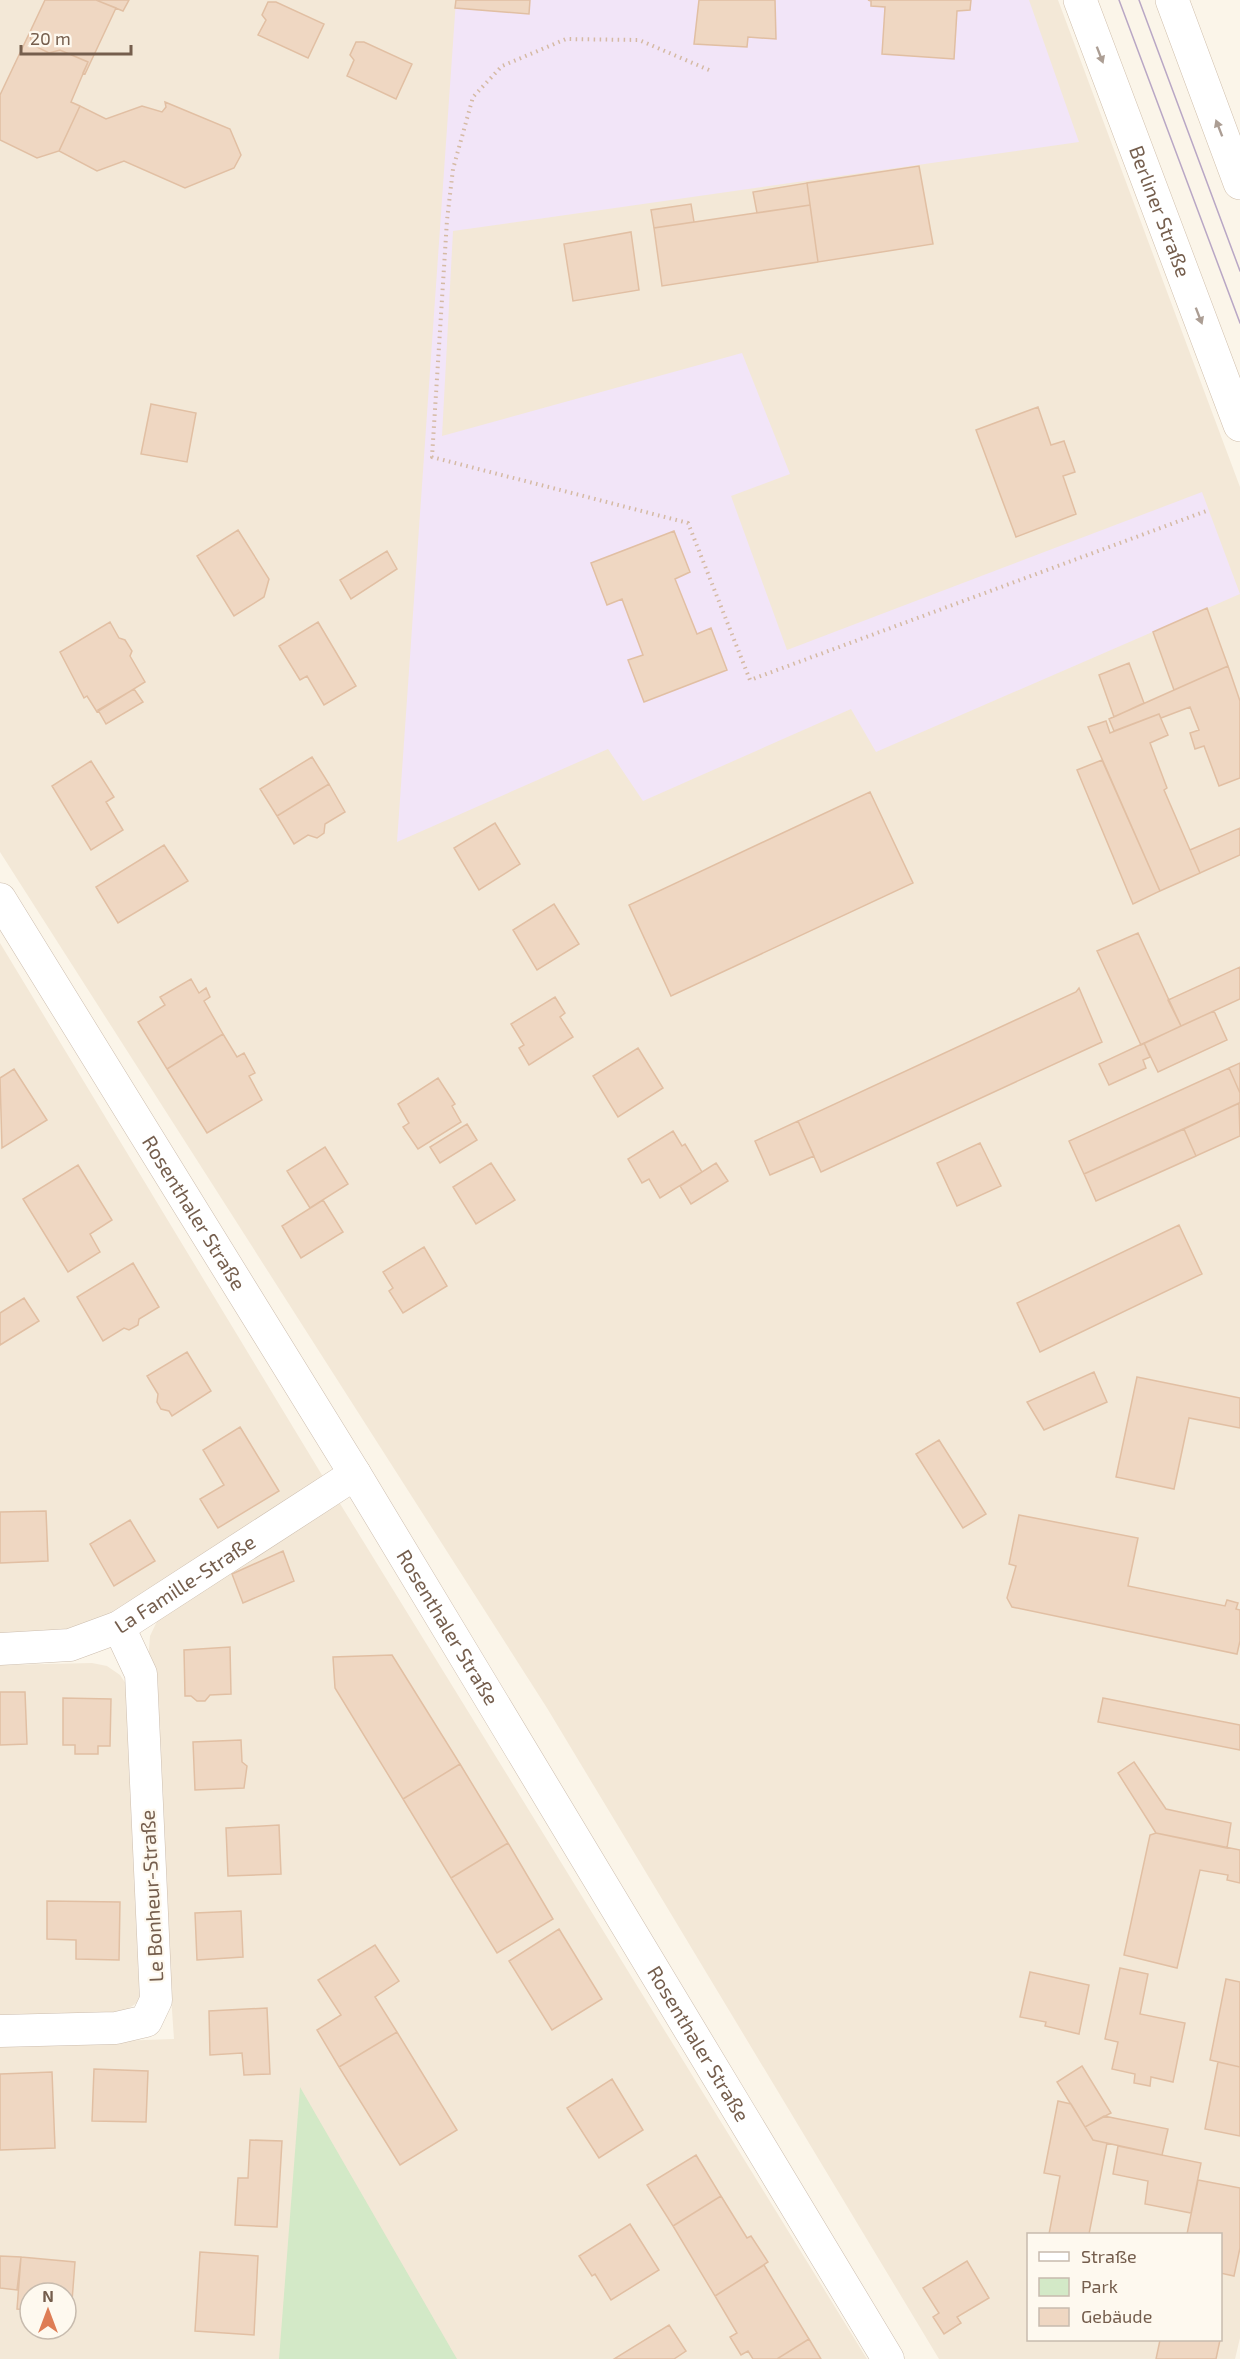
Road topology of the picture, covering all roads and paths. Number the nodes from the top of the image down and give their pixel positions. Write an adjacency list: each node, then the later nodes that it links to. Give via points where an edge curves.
1 (1080, 0): 5 (main road, Berliner Straße, one-way to 5)
2 (1172, 0): 4 (main road, one-way to 2)
3 (709, 70): 6 (path, via 639,40 566,39 502,66 473,97 453,169 447,220 432,457 688,524 750,680)
4 (1240, 183)
5 (1240, 425)
6 (1209, 510)
7 (0, 899): 8 (street, Rosenthaler Straße)
8 (355, 1474): 9 (street, La Famille-Straße); 12 (street, Rosenthaler Straße)
9 (119, 1627): 10 (street, La Famille-Straße, via 70,1645); 11 (street, Le Bonheur-Straße, via 141,1674 156,2000 146,2021 116,2028)
10 (0, 1649)
11 (0, 2031)
12 (888, 2359)

